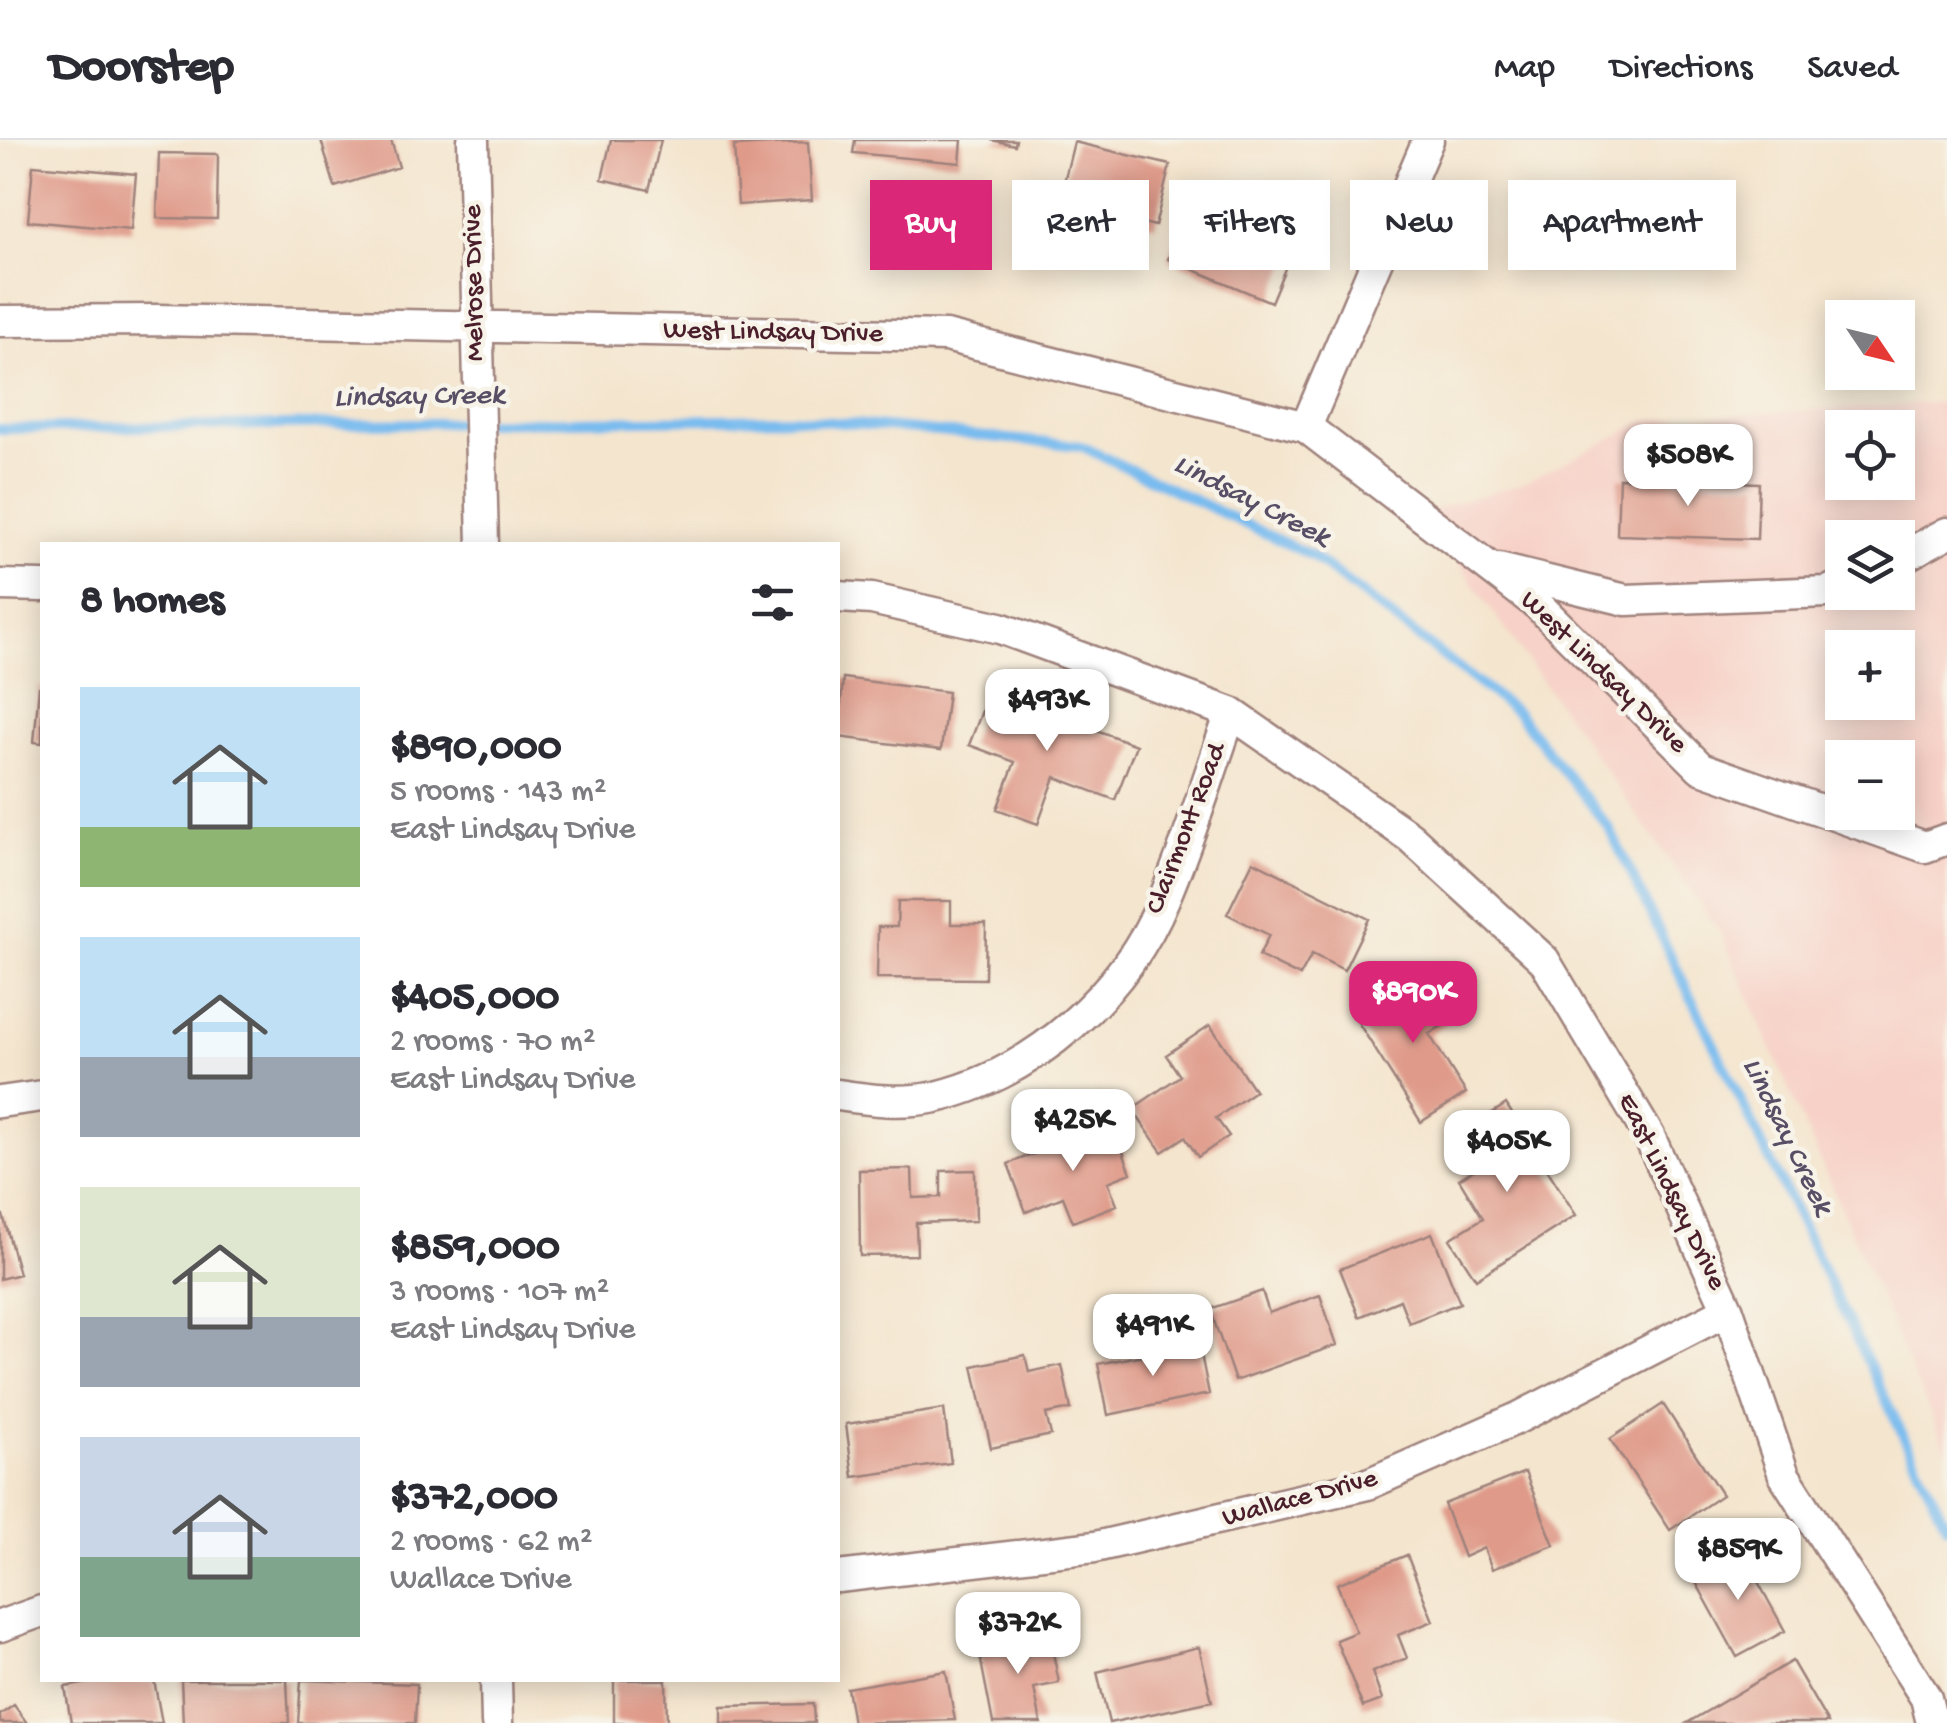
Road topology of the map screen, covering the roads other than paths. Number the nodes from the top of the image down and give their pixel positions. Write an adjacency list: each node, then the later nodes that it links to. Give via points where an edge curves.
1 (473, 140): 4 (street, Melrose Drive)
2 (1428, 140): 5 (street)
3 (0, 321): 4 (street, West Lindsay Drive)
4 (477, 328): 5 (street, West Lindsay Drive, via 946,336); 7 (street, Melrose Drive)
5 (1306, 427): 9 (street, West Lindsay Drive)
6 (1947, 533): 8 (street)
7 (482, 542)
8 (1915, 551)
9 (1486, 566): 12 (street, West Lindsay Drive, via 1626,600); 15 (street, West Lindsay Drive, via 1537,604 1701,768 1925,847)
10 (0, 584): 11 (street)
11 (40, 586)
12 (1825, 592)
13 (840, 597): 14 (street, East Lindsay Drive, via 1000,628)
14 (1231, 712): 16 (street, Clairmont Road, via 1164,902 1107,989 1070,1026 1028,1058 966,1088 881,1102); 19 (street, East Lindsay Drive, via 1410,837 1544,960 1650,1136)
15 (1947, 839)
16 (840, 1095)
17 (40, 1096): 18 (street)
18 (0, 1102)
19 (1728, 1310): 20 (street, Wallace Drive, via 1518,1418 1368,1484 1094,1547); 25 (street, East Lindsay Drive, via 1784,1474 1926,1698)
20 (840, 1577)
21 (40, 1611): 22 (street)
22 (0, 1626)
23 (496, 1682): 24 (street)
24 (496, 1723)
25 (1932, 1723)

